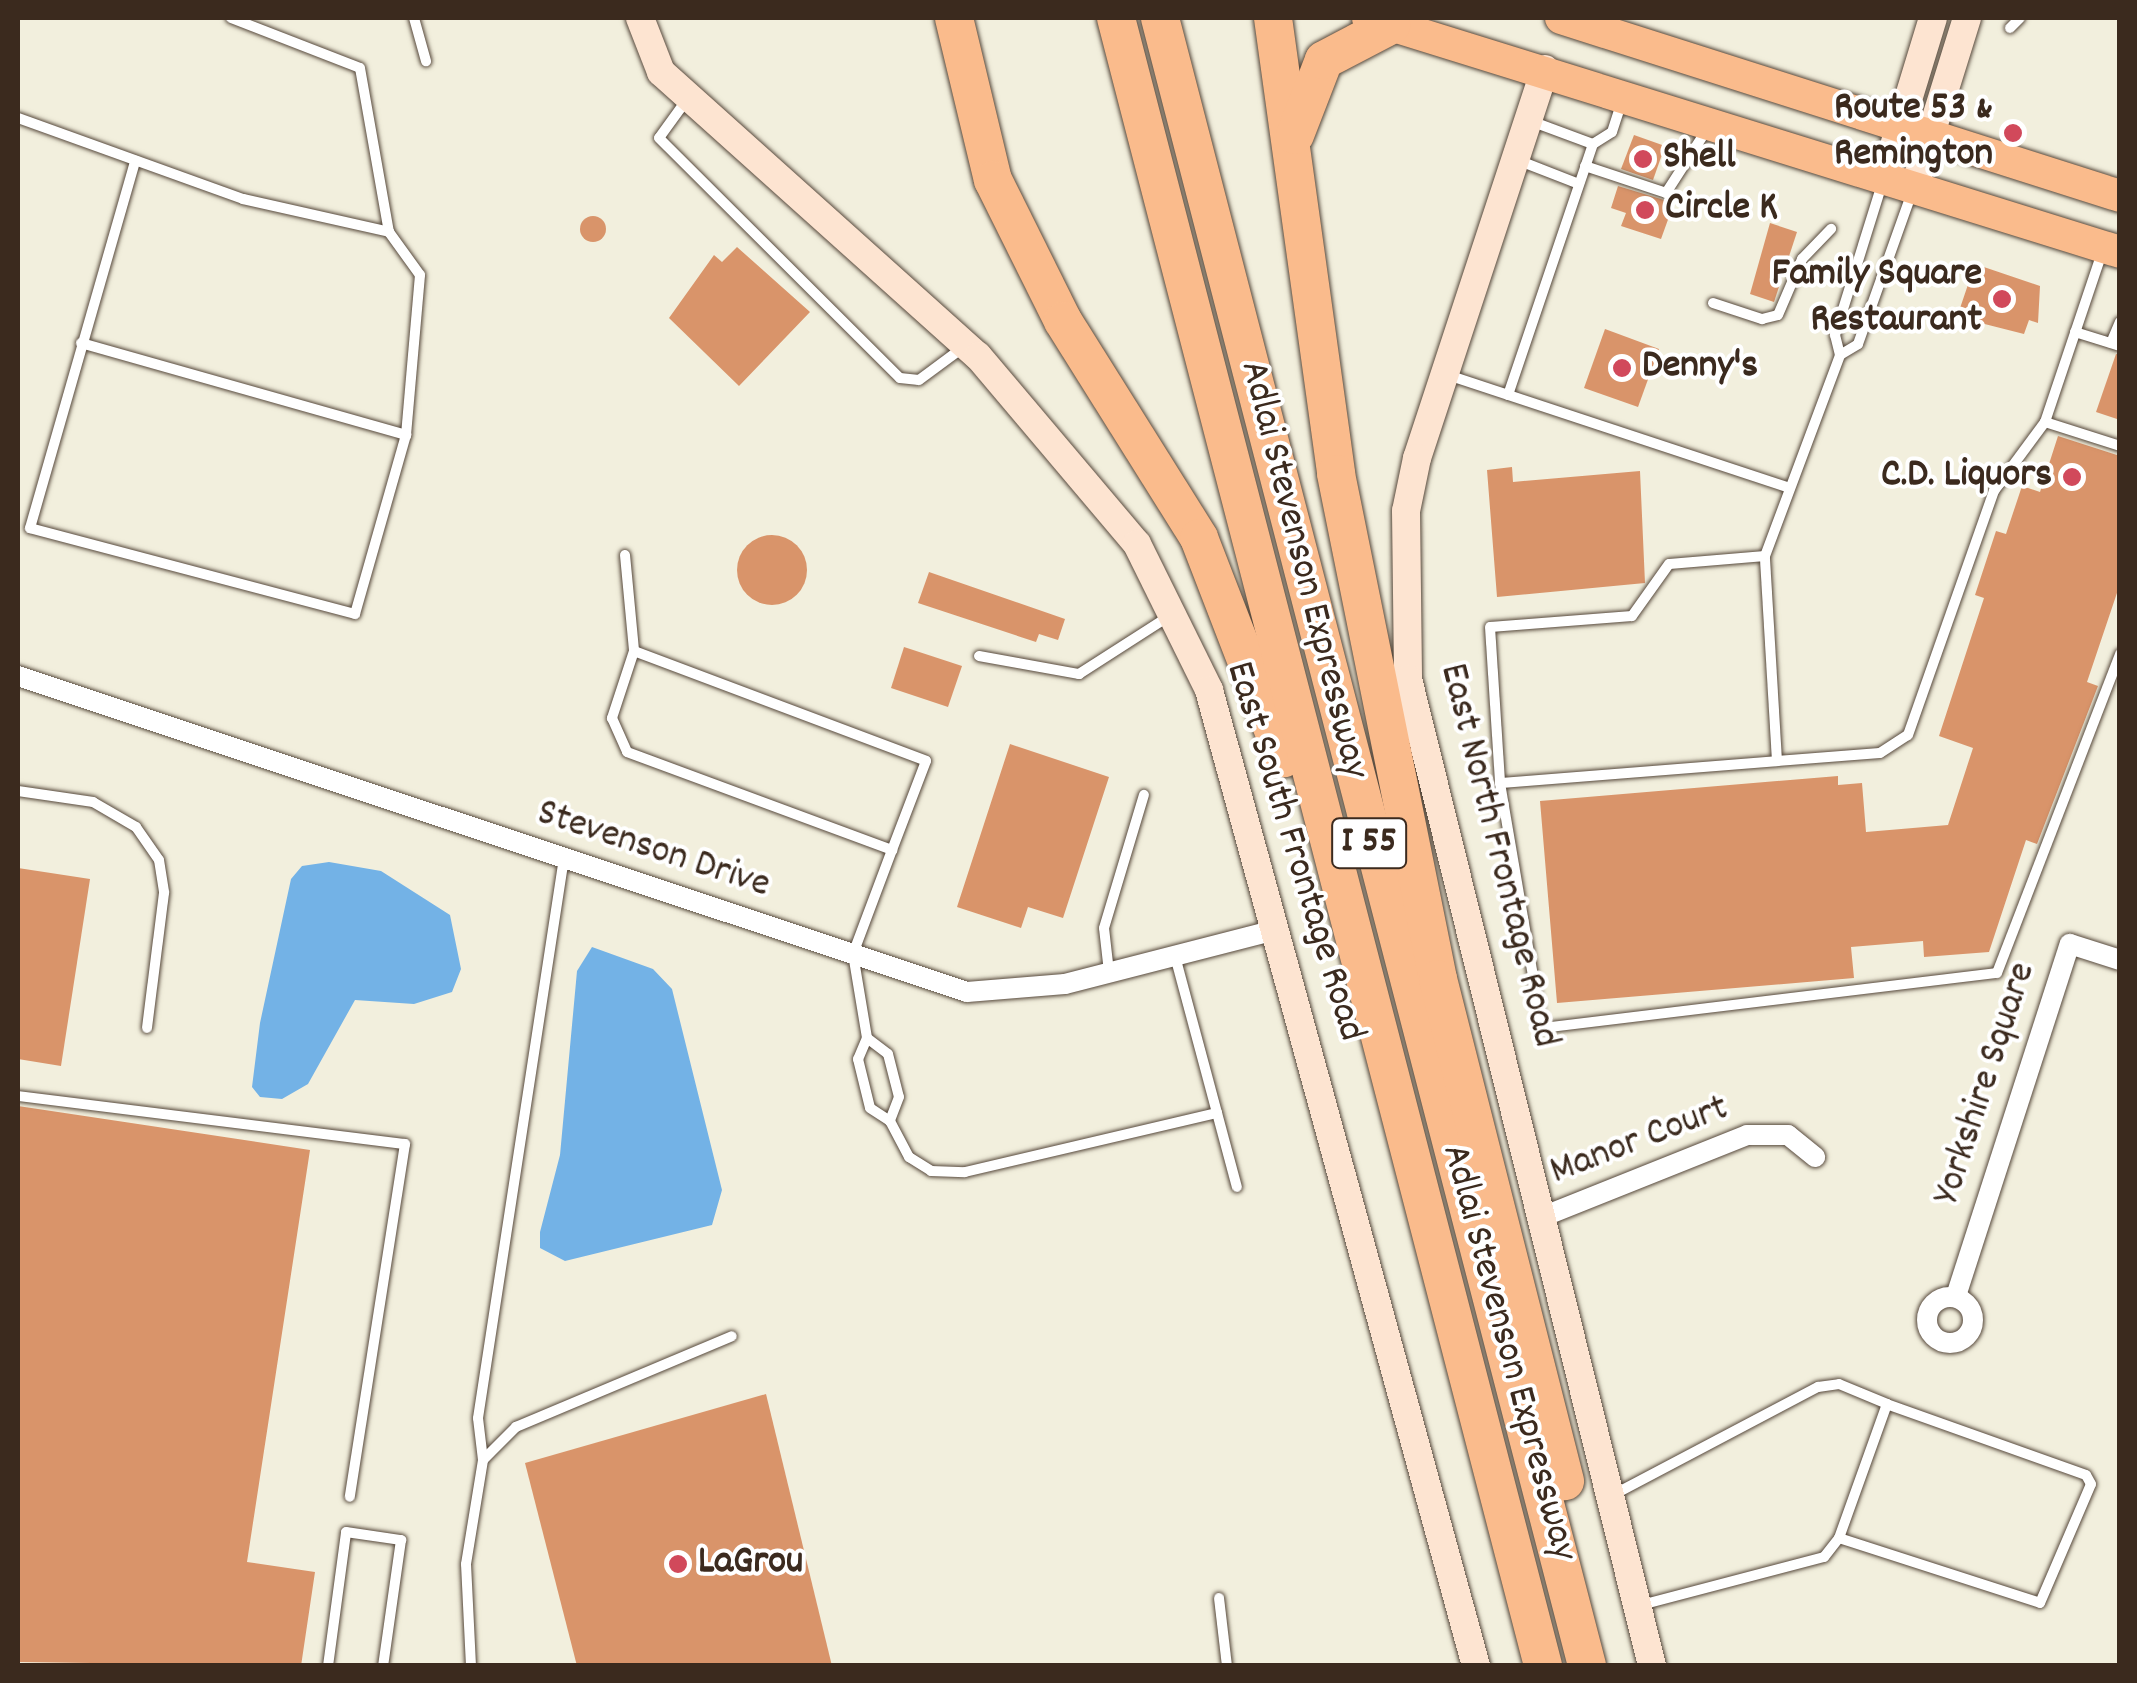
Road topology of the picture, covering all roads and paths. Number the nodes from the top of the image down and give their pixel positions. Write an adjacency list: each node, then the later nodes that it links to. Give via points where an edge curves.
1 (231, 18): 32 (lane, via 360,68)
2 (414, 18): 14 (lane)
3 (640, 18): 17 (street, East South Frontage Road, via 661,72)
4 (954, 18): 58 (highway, via 993,180 1063,321 1200,538)
5 (1116, 18): 58 (highway, Adlai Stevenson Expressway / I 55)
6 (1160, 18): 89 (highway, Adlai Stevenson Expressway / I 55)
7 (1272, 18): 24 (highway)
8 (1561, 18): 21 (main road)
9 (1933, 18): 21 (street)
10 (1967, 18): 22 (street)
11 (2020, 18): 13 (lane)
12 (1379, 22): 15 (main road); 24 (highway, via 1324,60)
13 (2010, 28)
14 (426, 60)
15 (1546, 69): 16 (main road); 19 (street, East North Frontage Road)
16 (1625, 94): 20 (main road); 23 (lane, via 1612,132)
17 (688, 97): 38 (street, East South Frontage Road); 38 (lane, via 658,138 887,366 919,380)
18 (18, 118): 26 (lane)
19 (1528, 119): 23 (lane); 25 (street, East North Frontage Road)
20 (1712, 121): 27 (lane, via 1666,193); 28 (main road)
21 (1900, 123): 22 (main road); 28 (street)
22 (1932, 133): 28 (street); 30 (main road)
23 (1593, 144): 27 (lane)
24 (1292, 147): 90 (highway, via 1336,474 1438,979 1570,1502)
25 (1514, 159): 29 (lane); 41 (street, East North Frontage Road)
26 (135, 161): 32 (lane, via 244,199); 37 (lane)
27 (1585, 166): 29 (lane)
28 (1900, 180): 33 (main road); 40 (lane, via 1835,336); 40 (lane, via 1858,344)
29 (1579, 184): 42 (lane)
30 (2120, 196)
31 (1832, 229): 34 (lane, via 1802,258 1778,315 1762,319)
32 (388, 232): 44 (lane, via 420,275)
33 (2112, 250): 36 (lane)
34 (1713, 303)
35 (2120, 322): 39 (lane)
36 (2076, 332): 39 (lane); 43 (lane)
37 (81, 343): 44 (lane); 44 (lane, via 30,528 354,614)
38 (966, 345): 49 (street, East South Frontage Road, via 1137,544)
39 (2115, 345)
40 (1840, 355): 46 (lane)
41 (1442, 374): 42 (lane); 73 (street, East North Frontage Road, via 1406,511 1408,678)
42 (1508, 395): 46 (lane)
43 (2045, 422): 45 (lane); 54 (lane, via 1994,491 1908,735 1880,753)
44 (406, 435)
45 (2120, 446)
46 (1790, 488): 48 (lane)
47 (626, 555): 50 (lane)
48 (1765, 556): 54 (lane); 55 (lane, via 1669,564 1632,616 1490,626)
49 (1172, 614): 52 (lane, via 1079,674); 61 (street, East South Frontage Road, via 1209,690)
50 (634, 651): 59 (lane, via 612,718 627,752); 59 (lane, via 926,762)
51 (2120, 654): 55 (lane, via 1998,972 1542,1028)
52 (979, 656)
53 (18, 676): 60 (street, Stevenson Drive)
54 (1777, 761): 55 (lane)
55 (1500, 783)
56 (18, 791): 66 (lane, via 93,802 136,827 159,860 164,894)
57 (1144, 794): 65 (lane, via 1104,928)
58 (1326, 846): 88 (highway, Adlai Stevenson Expressway / I 55)
59 (892, 850): 62 (lane)
60 (564, 858): 62 (street, Stevenson Drive); 77 (lane, via 478,1418)
61 (1275, 930): 63 (street, Stevenson Drive); 87 (street, East South Frontage Road)
62 (853, 954): 65 (street, Stevenson Drive, via 967,992 1021,993); 67 (lane)
63 (1175, 956): 65 (street, Stevenson Drive); 69 (lane)
64 (2120, 960): 74 (street, Yorkshire Square, via 2070,944)
65 (1109, 973)
66 (148, 1028)
67 (866, 1038): 70 (lane, via 858,1059 870,1108); 70 (lane, via 888,1054 898,1097)
68 (18, 1096): 79 (lane, via 406,1144)
69 (1217, 1113): 70 (lane, via 964,1172 920,1167); 72 (lane)
70 (890, 1122)
71 (1815, 1157): 73 (street, Manor Court, via 1788,1135 1747,1135)
72 (1237, 1187)
73 (1542, 1217): 78 (street, East North Frontage Road)
74 (1956, 1296)
75 (732, 1336): 77 (lane, via 516,1427)
76 (1887, 1404): 78 (lane, via 1839,1384 1818,1387); 80 (lane); 80 (lane, via 2086,1474 2091,1484 2040,1602)
77 (483, 1460): 85 (lane, via 466,1564)
78 (1610, 1496): 82 (street, East North Frontage Road)
79 (350, 1497)
80 (1840, 1538): 82 (lane, via 1807,1564)
81 (1219, 1598): 86 (lane)
82 (1636, 1606): 91 (street, East North Frontage Road)
83 (328, 1666): 84 (lane, via 346,1532 401,1540)
84 (383, 1666)
85 (472, 1666)
86 (1227, 1666)
87 (1476, 1666)
88 (1543, 1666)
89 (1587, 1666)
90 (1597, 1666)
91 (1652, 1666)

